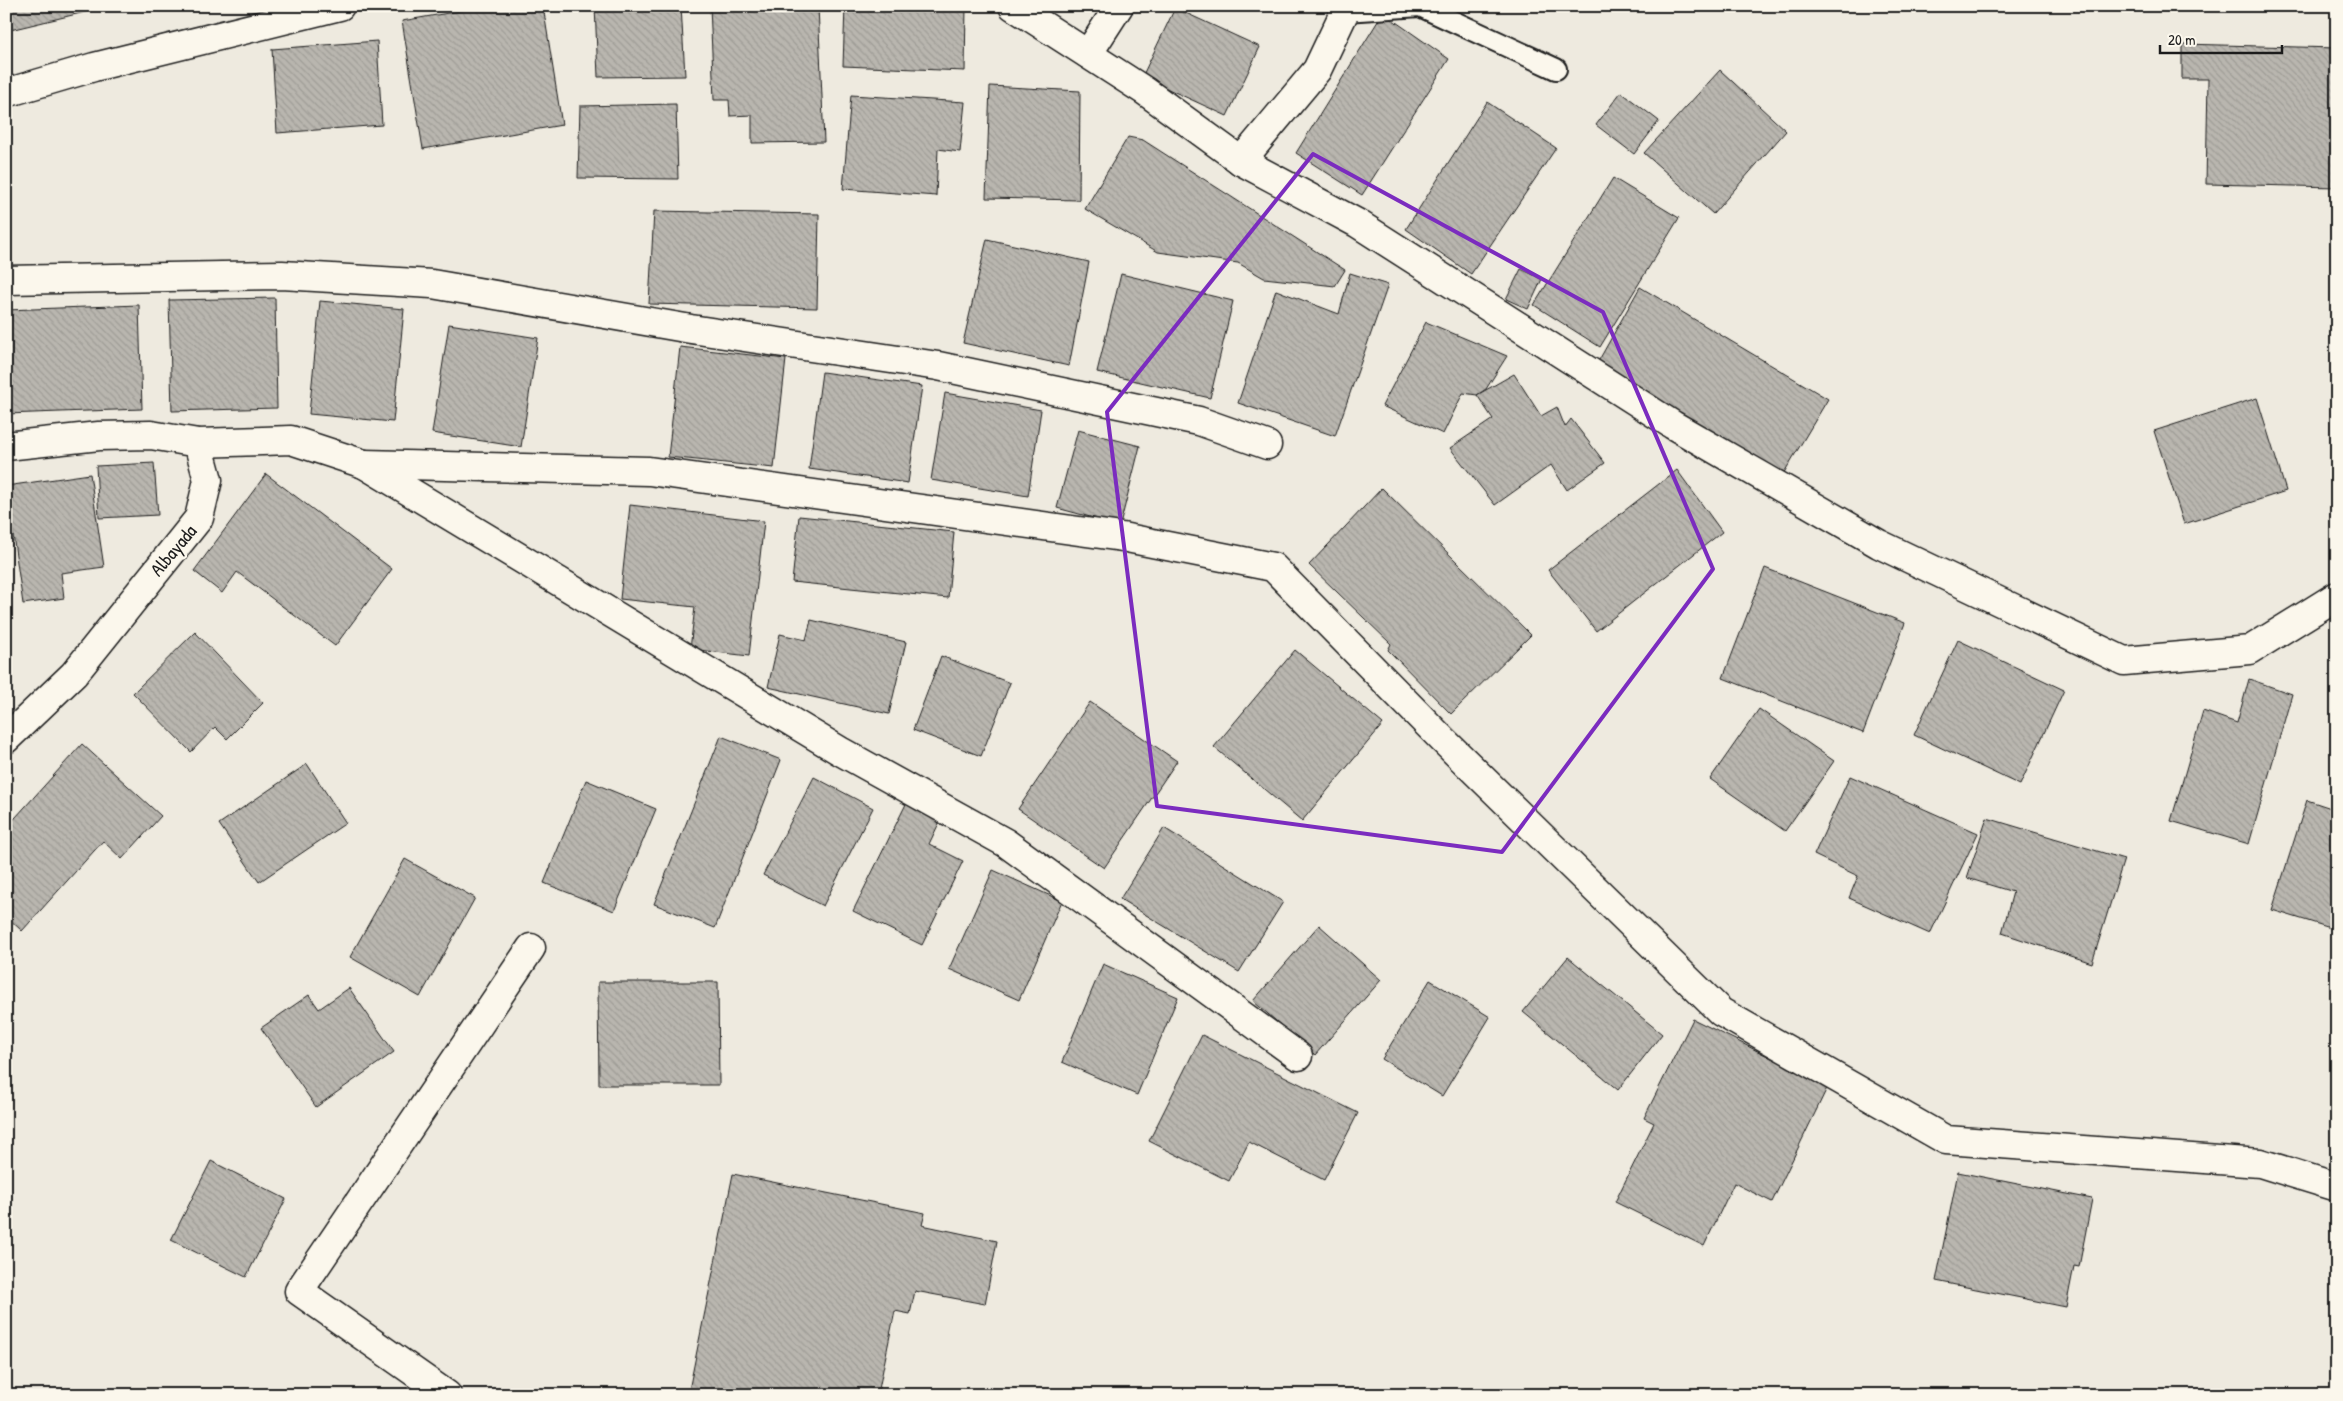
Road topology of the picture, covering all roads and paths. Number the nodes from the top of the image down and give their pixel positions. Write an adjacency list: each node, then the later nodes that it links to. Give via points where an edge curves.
1 (339, 6): 7 (street, via 94,67)
2 (1013, 6): 5 (street)
3 (1119, 6): 5 (street)
4 (1345, 8): 6 (lane, via 1420,6); 8 (street, via 1317,70)
5 (1088, 54): 8 (street)
6 (1556, 69)
7 (6, 93)
8 (1241, 161): 14 (street, via 1357,223 1673,425 1878,544 2124,661 2250,650)
9 (6, 280): 11 (street, via 282,275 432,284 691,329 938,366 1199,421)
10 (198, 443): 12 (street, via 151,435 99,436); 13 (street, via 291,440); 15 (street, Albayada, via 208,480 200,518 74,674)
11 (1267, 445)
12 (6, 446)
13 (364, 464): 17 (street, via 840,751 1006,843); 18 (street, via 650,471 1122,537 1273,568 1720,1012 1946,1140 2260,1163)
14 (2337, 596)
15 (6, 739)
16 (531, 948): 19 (street, via 300,1291)
17 (1298, 1056)
18 (2337, 1187)
19 (447, 1395)

